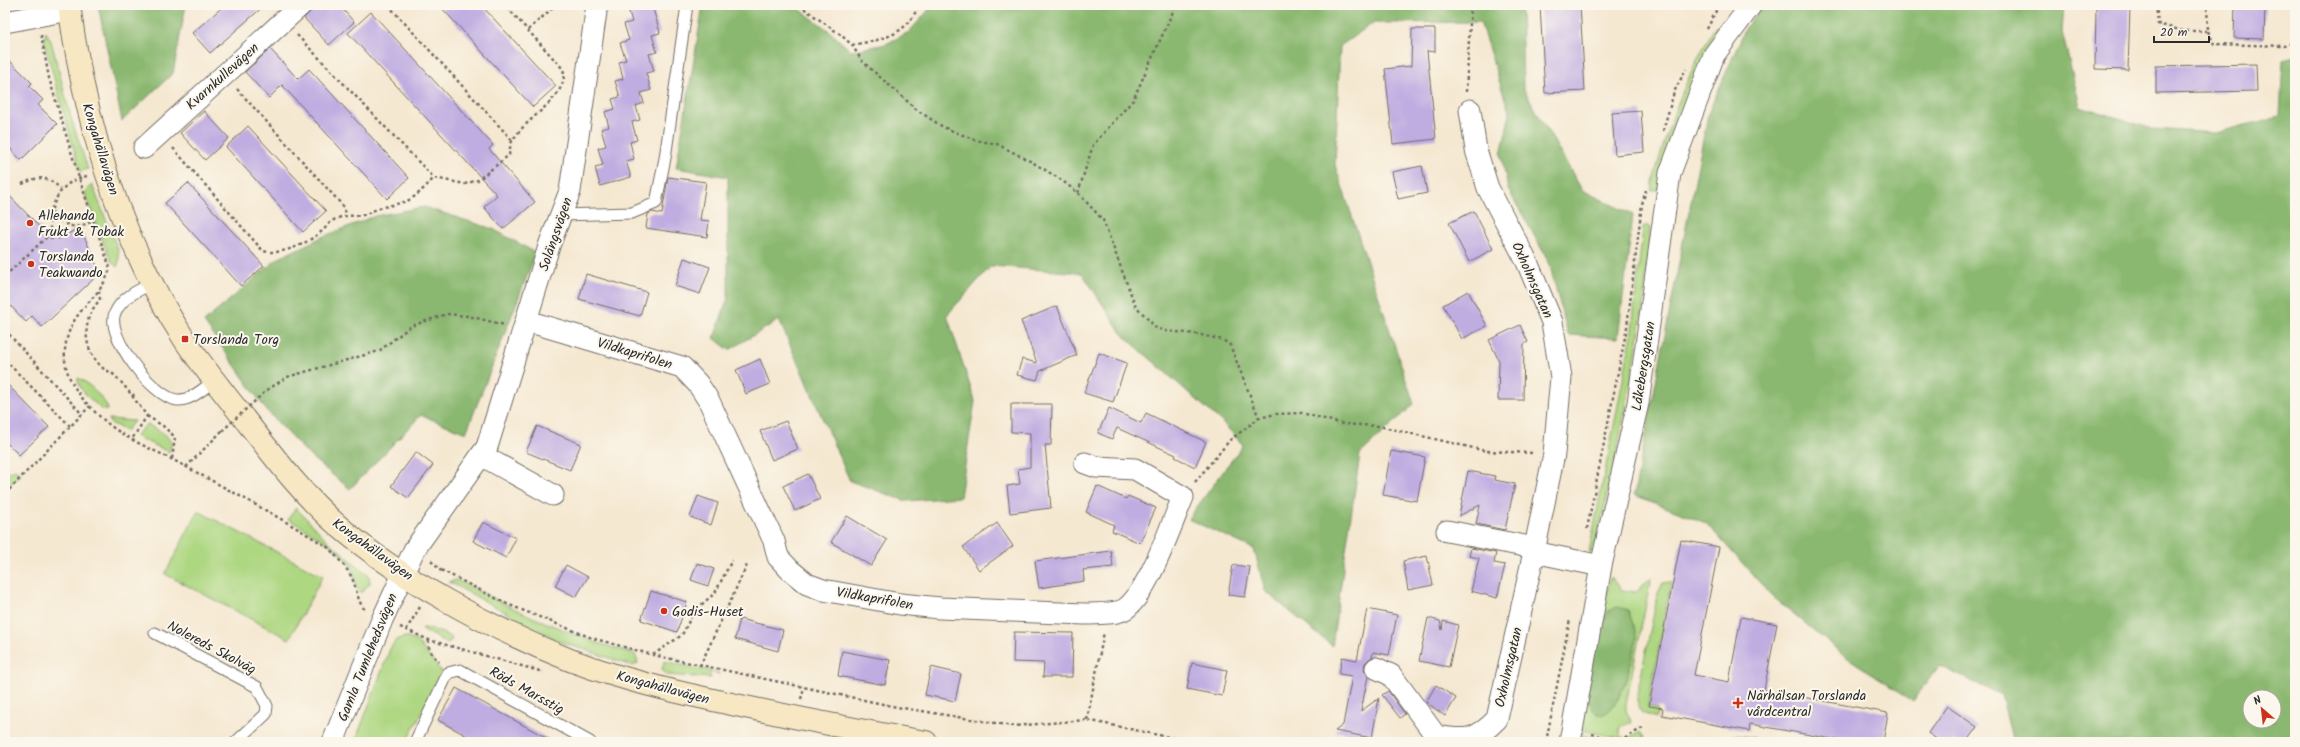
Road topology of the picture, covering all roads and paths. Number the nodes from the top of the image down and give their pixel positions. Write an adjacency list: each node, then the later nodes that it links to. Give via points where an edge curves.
1 (302, 5): 32 (street, Kvarnkullevägen)
2 (388, 5): 30 (path)
3 (505, 5): 20 (path)
4 (556, 5): 20 (path)
5 (597, 5): 41 (street, Solängsvägen, via 570,191)
6 (687, 5): 41 (lane, via 656,203 632,213)
7 (799, 5): 25 (path)
8 (919, 5): 25 (path, via 905,28 884,39)
9 (1176, 5): 39 (path, via 1133,100 1093,145)
10 (1471, 5): 28 (path, via 1466,78 1466,96)
11 (1712, 5): 17 (path)
12 (1719, 5): 17 (path)
13 (1751, 5): 72 (street, Låkebergsgatan, via 1714,55 1670,173 1638,403)
14 (2156, 5): 21 (path, via 2158,24 2183,31)
15 (2208, 5): 21 (path)
16 (70, 7): 18 (street); 33 (street, Kongahällavägen, via 85,98)
17 (1716, 12): 23 (path)
18 (39, 15): 19 (street); 34 (path, via 49,78)
19 (5, 22)
20 (528, 30): 30 (path, via 563,69 564,84)
21 (2208, 31): 24 (path, via 2214,44 2285,46)
22 (293, 32): 35 (path)
23 (1705, 32)
24 (2295, 41)
25 (852, 45): 39 (path, via 862,61 917,110 943,127 975,140 997,144 1032,162)
26 (1688, 65): 29 (path, via 1674,92)
27 (233, 86): 40 (path, via 344,207)
28 (1470, 110): 59 (street, Oxholmsgatan, via 1476,150 1488,188 1527,262 1552,322 1561,376)
29 (1661, 137)
30 (512, 140): 35 (path, via 509,155 478,180 465,184)
31 (170, 145): 40 (path, via 263,252 272,253 300,244)
32 (144, 148)
33 (106, 171): 34 (path); 45 (street, Kongahällavägen, via 135,246)
34 (79, 178): 38 (path); 43 (path)
35 (434, 178): 40 (path, via 414,199 407,202 379,208 362,215)
36 (1649, 182): 68 (path, via 1642,204 1627,327)
37 (22, 184): 38 (path, via 37,178 46,178)
38 (61, 189): 43 (path, via 51,211 65,225 80,227)
39 (1078, 193): 56 (path, via 1103,220 1135,304 1144,317 1156,328 1224,340 1230,345)
40 (345, 215)
41 (561, 215): 47 (street, Solängsvägen)
42 (50, 218): 44 (path, via 50,234)
43 (93, 221): 46 (path, via 110,268 108,278)
44 (5, 276)
45 (153, 284): 50 (street, Kongahällavägen, via 185,340); 50 (lane, via 128,297 115,313 113,324 123,349 165,396 176,400 190,398)
46 (99, 291): 52 (path, via 100,300 90,312 86,341 93,356 103,368 114,375); 53 (path, via 74,319 66,336 64,352 69,378)
47 (526, 326): 60 (street, Solängsvägen, via 487,447); 63 (path, bridge, via 447,314 411,326 379,351 287,378 267,390); 75 (street, Vildkaprifolen, via 682,368 698,384 709,401 771,534 778,557 807,584 823,590 940,608)
48 (5, 330): 54 (path)
49 (5, 360): 57 (path)
50 (214, 380): 74 (street, Kongahällavägen, via 310,499 346,533)
51 (135, 394): 52 (path)
52 (132, 396): 55 (path)
53 (90, 406): 54 (path); 58 (path, via 106,422)
54 (82, 414): 57 (path)
55 (148, 416): 58 (path); 61 (path, via 175,437)
56 (1259, 418): 59 (path, via 1276,414 1302,413 1343,424 1379,426 1486,451); 66 (path, via 1230,440)
57 (70, 426): 64 (path)
58 (132, 439): 61 (path)
59 (1554, 454): 69 (street, Oxholmsgatan)
60 (481, 455): 65 (street); 74 (street, Solängsvägen, via 424,533)
61 (172, 459): 63 (path)
62 (1085, 463): 66 (street, via 1096,467 1135,469)
63 (186, 467): 77 (path, via 329,548 352,579 362,606 368,613)
64 (5, 494)
65 (553, 495)
66 (1183, 497): 75 (street, Vildkaprifolen, via 1137,598 1124,610)
67 (1446, 531): 69 (street)
68 (1587, 531)
69 (1534, 550): 72 (street); 82 (street, Oxholmsgatan, via 1497,719 1486,730 1474,738 1451,739 1436,736 1391,675)
70 (732, 560): 80 (path, via 715,593 694,611 682,635)
71 (747, 565): 81 (path)
72 (1601, 566): 95 (street, Låkebergsgatan)
73 (442, 570): 80 (path, via 507,604 592,638)
74 (403, 572): 77 (street, Gamla Tumlehedsvägen); 91 (street, Kongahällavägen, via 494,624 571,660 604,671 712,700)
75 (1108, 613): 85 (path)
76 (1571, 615): 94 (path)
77 (382, 620): 79 (path); 88 (street, Gamla Tumlehedsvägen)
78 (155, 634): 87 (lane, Nolereds Skolväg, via 257,687 267,706 266,714)
79 (430, 640): 83 (path, via 428,646 431,652); 84 (path)
80 (653, 656): 81 (path)
81 (700, 666): 85 (path, via 897,707 1013,726)
82 (1376, 668)
83 (448, 673): 89 (lane); 90 (lane, Röds Marsstig, via 460,670)
84 (547, 673)
85 (1087, 720): 92 (path)
86 (1644, 727): 96 (path, via 1624,739)
87 (236, 742)
88 (333, 742)
89 (415, 742)
90 (590, 742)
91 (926, 742)
92 (1188, 742): 93 (path)
93 (1192, 742)
94 (1546, 742)
95 (1570, 742)
96 (1607, 742)

